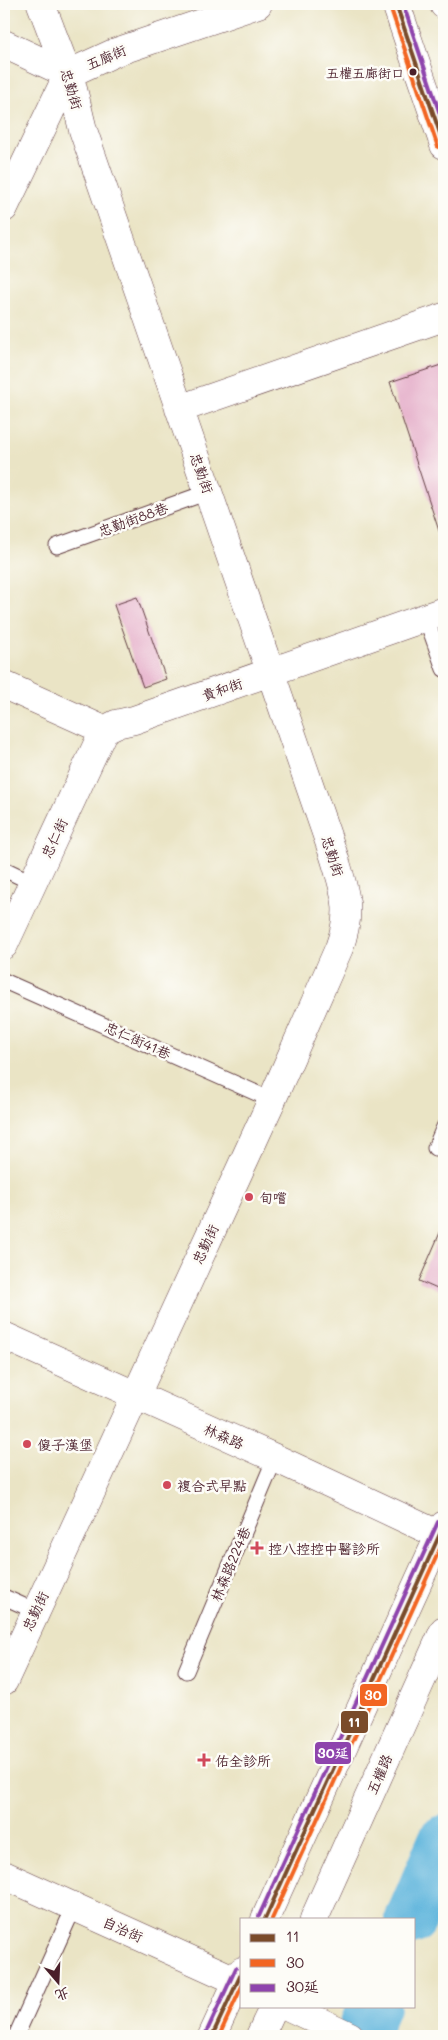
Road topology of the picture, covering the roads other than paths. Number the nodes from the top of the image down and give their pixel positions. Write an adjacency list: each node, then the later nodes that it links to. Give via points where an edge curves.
1 (41, 4): 5 (street, 忠勤街)
2 (258, 4): 5 (street, 五廊街, via 116,52)
3 (396, 4): 6 (street)
4 (4, 44): 5 (street)
5 (68, 74): 7 (street, 五廊街); 9 (street, 忠勤街, via 83,130)
6 (444, 145)
7 (4, 208)
8 (444, 317): 9 (street)
9 (179, 409): 10 (street, 忠勤街)
10 (208, 492): 11 (lane, 忠勤街88巷); 14 (street, 忠勤街)
11 (57, 546)
12 (435, 615): 13 (lane); 14 (street, 貴和街)
13 (444, 669)
14 (271, 672): 16 (street, 貴和街); 21 (street, 忠勤街, via 334,856 348,909 346,929 339,948)
15 (4, 686): 16 (street)
16 (104, 730): 18 (street, 忠仁街)
17 (4, 869): 18 (lane)
18 (33, 883): 19 (street, 忠仁街)
19 (4, 946)
20 (4, 981): 21 (lane, 忠仁街41巷)
21 (272, 1100): 25 (street, 忠勤街)
22 (444, 1126): 23 (lane)
23 (435, 1148)
24 (4, 1336): 25 (street, 林森路)
25 (135, 1396): 26 (street, 林森路); 29 (street, 忠勤街)
26 (275, 1458): 27 (street, 林森路); 31 (lane, 林森路224巷)
27 (443, 1533): 35 (street)
28 (4, 1597): 29 (lane)
29 (35, 1611): 32 (street, 忠勤街)
30 (444, 1630): 36 (street, 五權路)
31 (186, 1671)
32 (4, 1680)
33 (4, 1875): 34 (street, 自治街)
34 (74, 1908): 37 (street, 自治街); 40 (lane)
35 (265, 1918)
36 (314, 1918)
37 (240, 1978): 41 (street)
38 (273, 2008): 42 (street)
39 (291, 2008): 43 (street)
40 (16, 2036)
41 (212, 2036)
42 (260, 2036)
43 (350, 2036)

